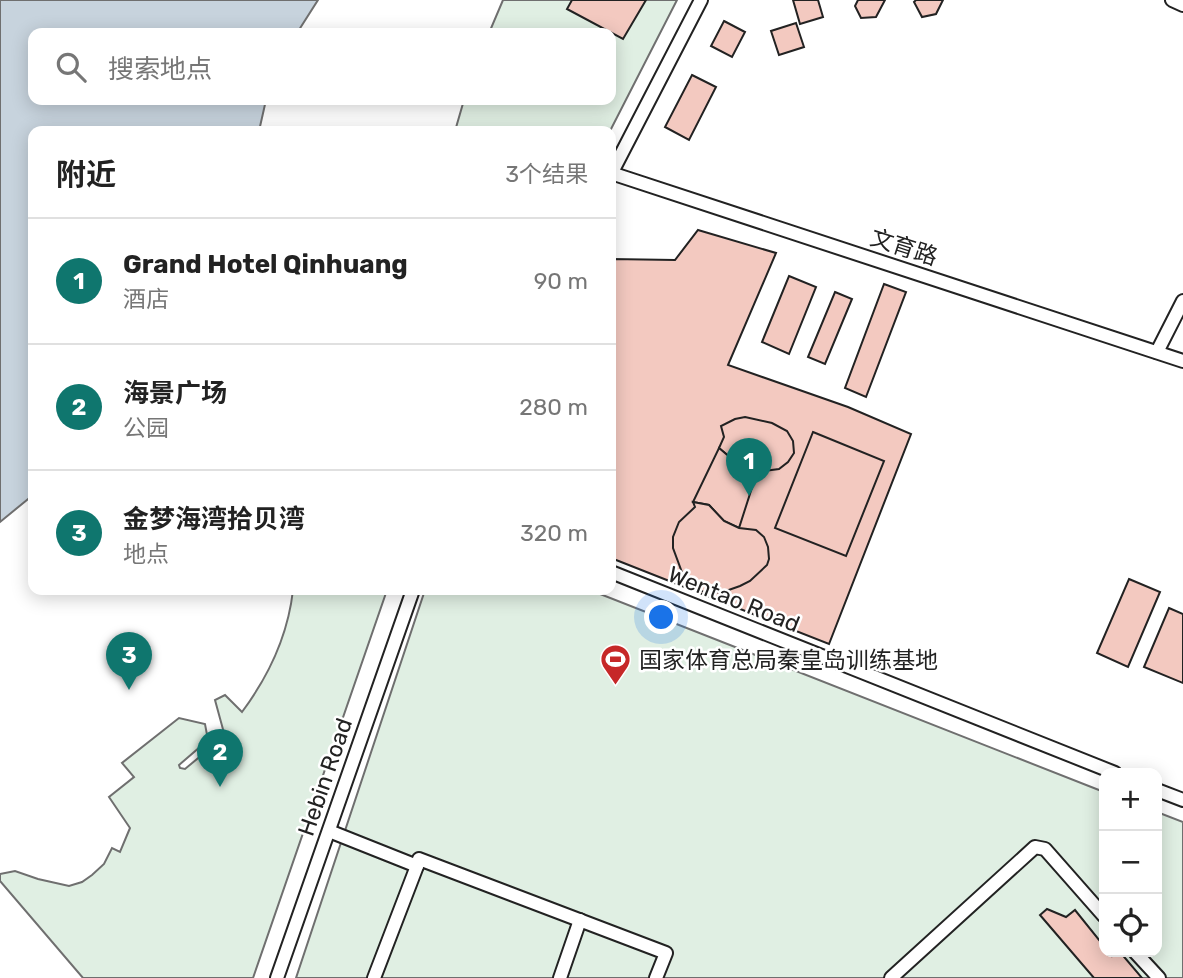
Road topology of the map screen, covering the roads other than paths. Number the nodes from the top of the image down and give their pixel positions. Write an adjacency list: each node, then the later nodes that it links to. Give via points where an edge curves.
1 (701, 0): 4 (street)
2 (1172, 0): 3 (street)
3 (1183, 5)
4 (616, 164)
5 (616, 176): 7 (street, 文育路)
6 (1183, 301): 7 (street)
7 (1157, 352): 8 (street, 文育路)
8 (1183, 361)
9 (616, 574): 11 (street, Wentao Road)
10 (411, 595): 14 (street, Hebin Road)
11 (1102, 768)
12 (1162, 792): 13 (street)
13 (1183, 800)
14 (328, 831): 15 (street); 19 (street, Hebin Road)
15 (417, 866): 17 (street, via 419,859); 20 (street)
16 (1099, 910): 23 (street, via 1045,849 1035,847)
17 (580, 920): 21 (street); 22 (street, via 666,953)
18 (1139, 957): 24 (street)
19 (277, 978)
20 (374, 978)
21 (560, 978)
22 (656, 978)
23 (891, 978)
24 (1158, 978)

